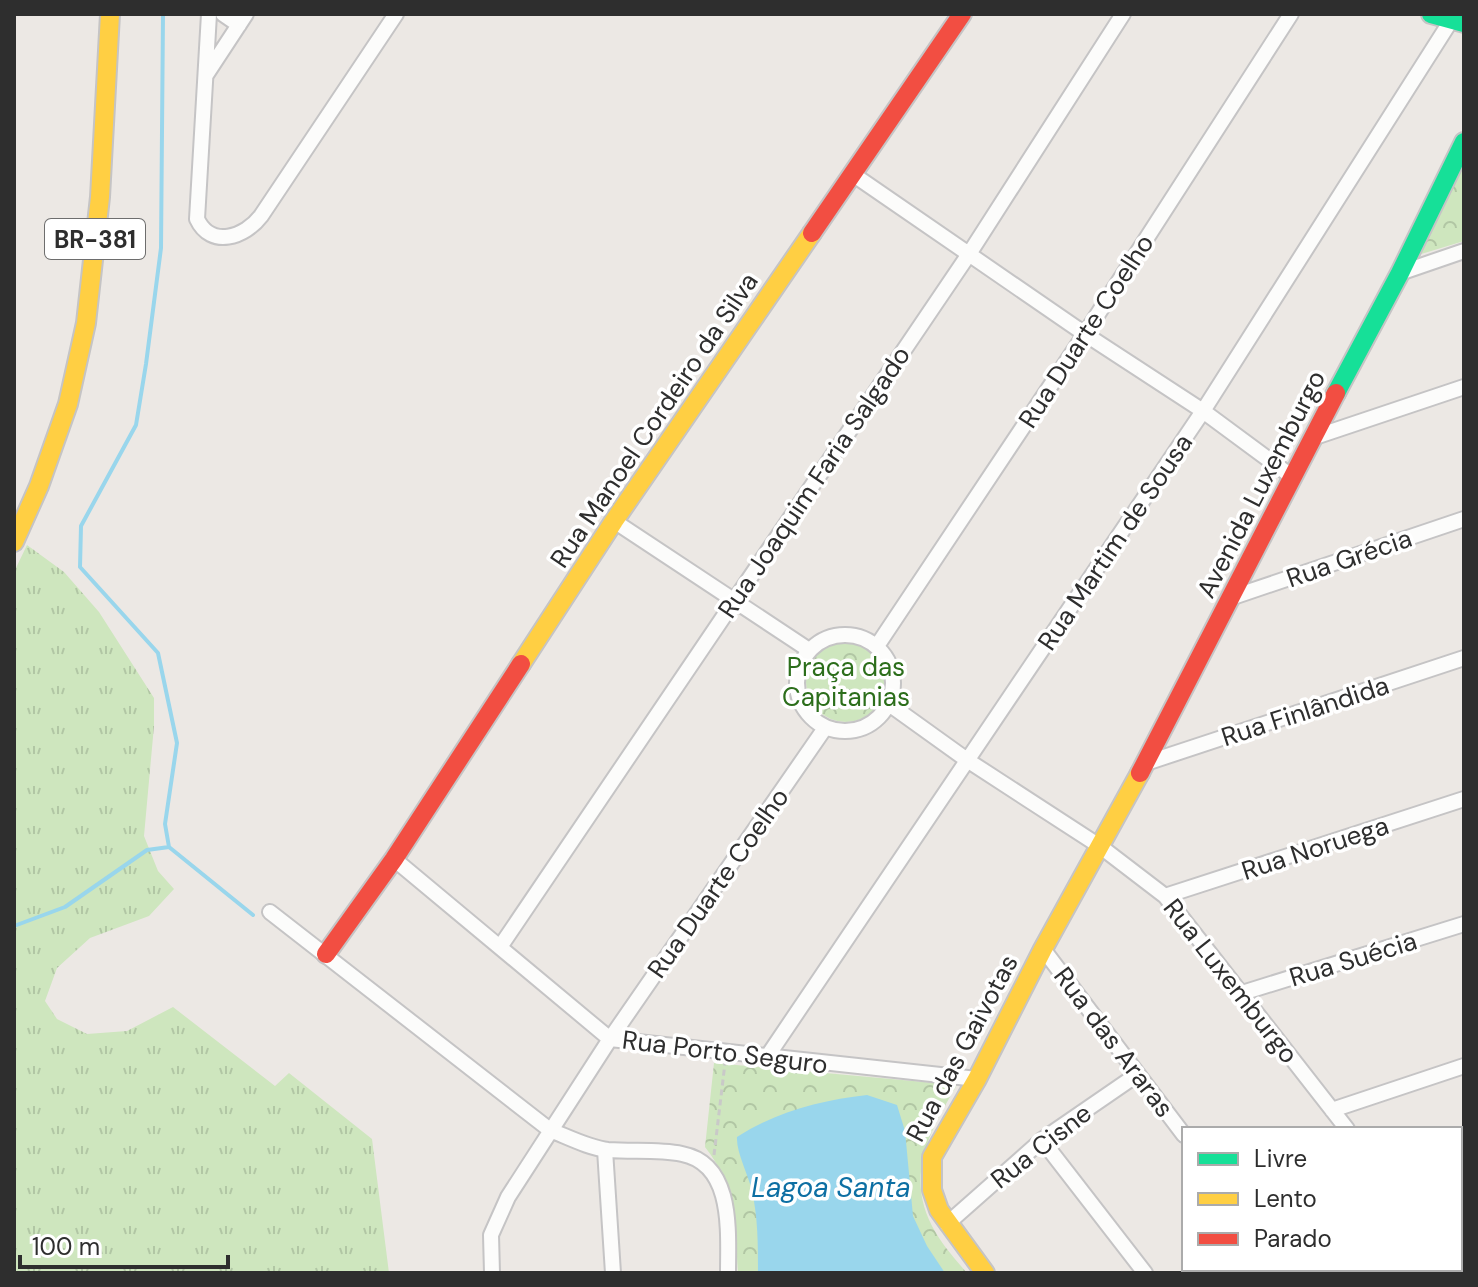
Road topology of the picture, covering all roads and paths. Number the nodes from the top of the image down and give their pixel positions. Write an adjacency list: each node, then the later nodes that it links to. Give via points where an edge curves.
1 (110, 14): 24 (main road, BR-381, via 100,197 86,323 68,404)
2 (209, 14): 11 (street)
3 (223, 14): 9 (street)
4 (396, 14): 11 (street, via 261,216 251,229 230,237 209,233 197,219)
5 (962, 14): 13 (main road, Rua Manoel Cordeiro da Silva)
6 (1123, 14): 15 (street, Rua Joaquim Faria Salgado)
7 (1291, 14): 17 (street, Rua Duarte Coelho)
8 (1431, 14): 10 (main road)
9 (242, 19): 11 (street)
10 (1458, 21): 19 (street, Rua Martim de Sousa)
11 (206, 75)
12 (1462, 154): 16 (main road, Avenida Luxemburgo)
13 (854, 175): 15 (street); 23 (main road, Rua Manoel Cordeiro da Silva)
14 (1464, 251): 16 (street)
15 (969, 254): 17 (street); 26 (street, Rua Joaquim Faria Salgado)
16 (1400, 273): 20 (main road, Avenida Luxemburgo)
17 (1085, 334): 19 (street); 27 (street, Rua Duarte Coelho)
18 (1464, 387): 20 (street)
19 (1203, 411): 21 (street); 32 (street, Rua Martim de Sousa)
20 (1312, 438): 21 (main road, Avenida Luxemburgo)
21 (1291, 476): 25 (main road, Avenida Luxemburgo)
22 (1464, 519): 25 (street, Rua Grécia)
23 (614, 521): 26 (street); 36 (main road, Rua Manoel Cordeiro da Silva)
24 (14, 542)
25 (1233, 597): 33 (main road, Avenida Luxemburgo)
26 (732, 601): 28 (street); 40 (street, Rua Joaquim Faria Salgado)
27 (877, 646): 28 (street, via 842,634); 30 (street, via 893,673)
28 (809, 650): 31 (street, via 796,684 800,702)
29 (1464, 658): 33 (street, Rua Finlândida)
30 (889, 704): 31 (street, via 876,721 857,730); 32 (street, Rua Luxemburgo)
31 (825, 728): 44 (street, Rua Duarte Coelho)
32 (967, 760): 35 (street, Rua Luxemburgo); 46 (street, Rua Martim de Sousa)
33 (1146, 763): 35 (main road, Avenida Luxemburgo)
34 (1464, 799): 37 (street, Rua Noruega)
35 (1101, 847): 37 (street, Rua Luxemburgo); 41 (main road, Rua das Gaivotas)
36 (394, 859): 40 (street, Rua Porto Seguro); 42 (main road, Rua Manoel Cordeiro da Silva)
37 (1165, 896): 43 (street, Rua Luxemburgo)
38 (270, 912): 42 (street)
39 (1464, 924): 43 (street, Rua Suécia)
40 (500, 947): 44 (street, Rua Porto Seguro)
41 (1043, 949): 48 (street, Rua das Araras); 49 (main road, Rua das Gaivotas)
42 (326, 954): 52 (street)
43 (1242, 993): 50 (street, Rua Luxemburgo)
44 (610, 1039): 45 (street, Rua Porto Seguro); 52 (street, Rua Duarte Coelho)
45 (726, 1051): 46 (street, Rua Porto Seguro); 56 (path)
46 (767, 1057): 49 (street, Rua Porto Seguro)
47 (1464, 1066): 50 (street)
48 (1138, 1074): 53 (street, Rua das Araras); 54 (street, Rua Cisne)
49 (977, 1079): 57 (main road, Rua das Gaivotas, via 932,1157 932,1190)
50 (1332, 1110): 51 (street, Rua Luxemburgo)
51 (1345, 1127)
52 (550, 1130): 55 (street); 58 (street, Rua Duarte Coelho, via 491,1235)
53 (1182, 1132)
54 (1042, 1140): 57 (street, Rua Cisne); 62 (street)
55 (605, 1150): 56 (street, via 679,1153 698,1157); 59 (street)
56 (713, 1170): 60 (street, via 723,1196)
57 (947, 1224): 61 (main road, Rua das Gaivotas)
58 (492, 1273)
59 (613, 1273)
60 (728, 1273)
61 (985, 1273)
62 (1145, 1273)

